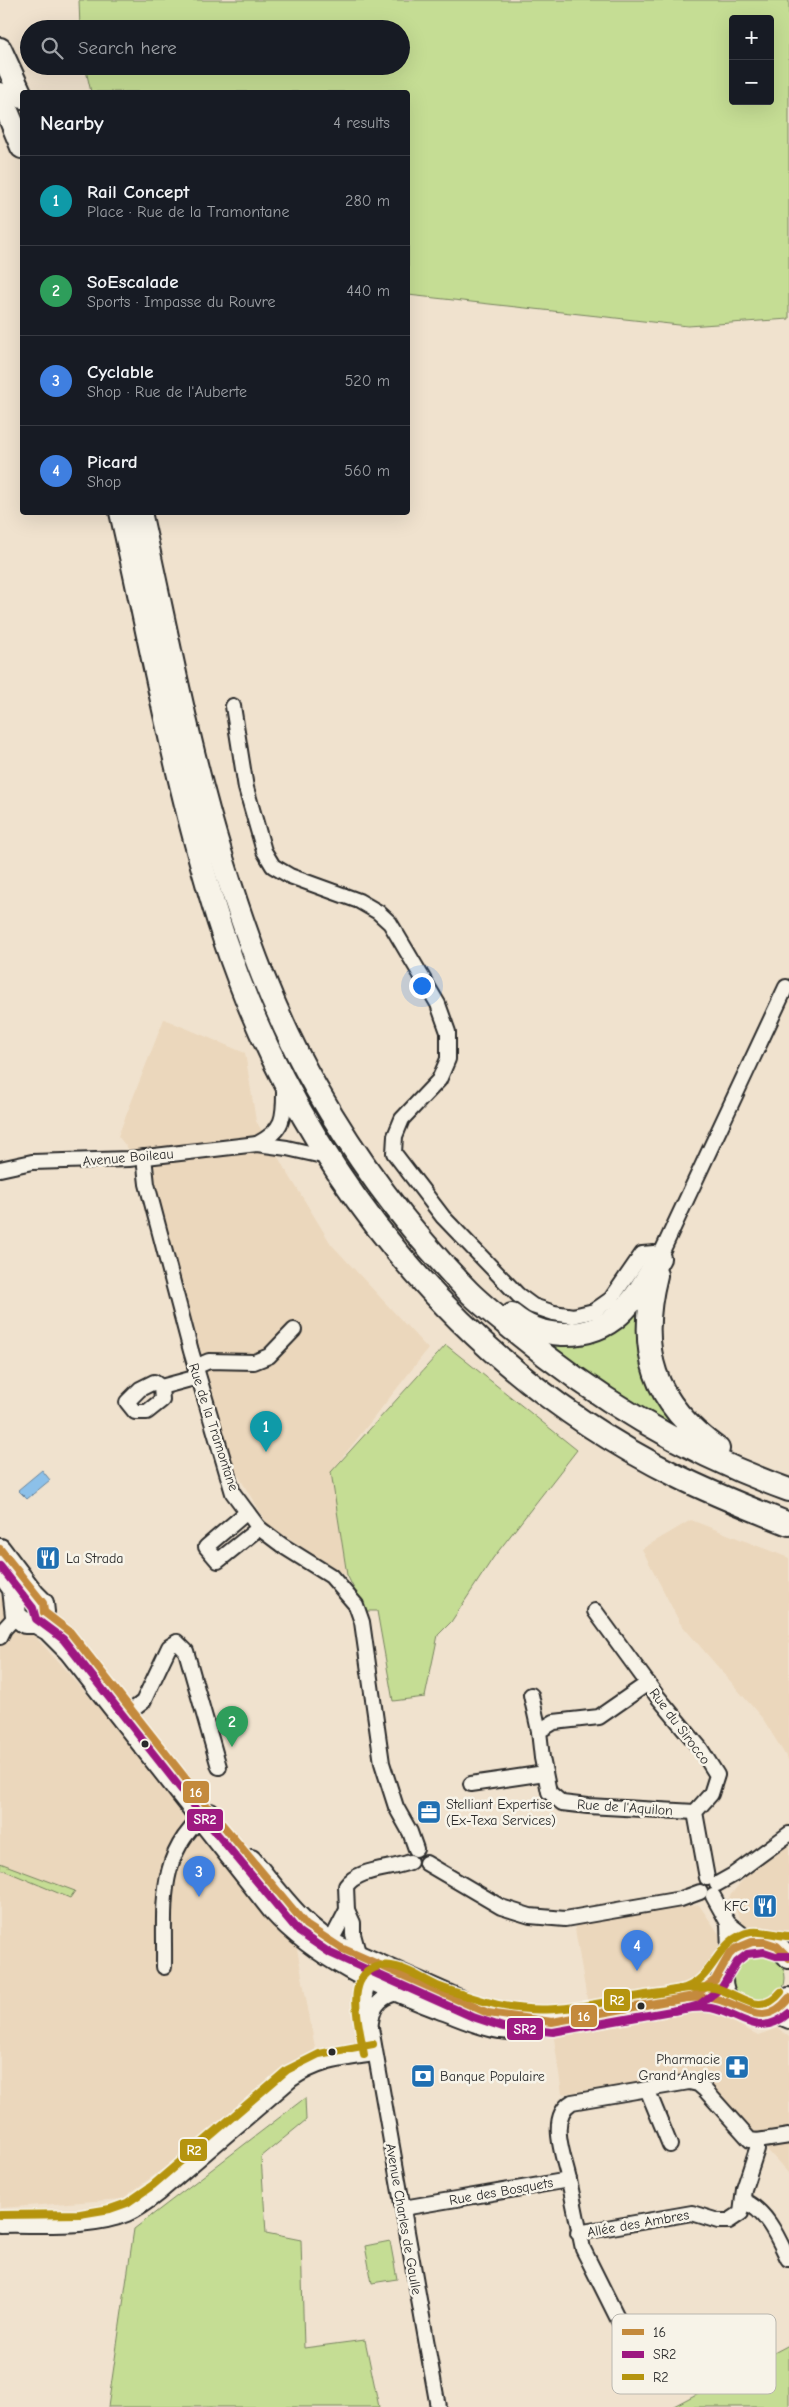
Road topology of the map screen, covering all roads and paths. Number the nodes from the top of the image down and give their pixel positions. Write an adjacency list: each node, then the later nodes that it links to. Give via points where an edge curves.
1 (0, 49): 3 (main road)
2 (0, 94): 4 (main road)
3 (20, 94)
4 (20, 142)
5 (123, 515): 9 (main road, via 198,852 224,939)
6 (141, 515): 14 (main road, via 193,751 221,857 253,948 314,1086)
7 (233, 706): 15 (street, via 246,788 264,851 274,866 290,876 358,901 390,922 438,1004 448,1032 448,1060 439,1080 402,1118 394,1136 394,1153 443,1216 518,1295 533,1306 573,1316 594,1311 611,1299 642,1254 654,1253)
8 (786, 987): 15 (street)
9 (284, 1082): 10 (street, via 284,1118 273,1134); 12 (main road)
10 (257, 1144): 11 (street, Avenue Boileau); 12 (street, Avenue Boileau)
11 (144, 1157): 13 (street, Avenue Boileau, via 32,1162); 17 (street, Rue de la Tramontane, via 147,1184)
12 (327, 1157): 21 (main road, via 379,1232 424,1285 495,1353 533,1384 586,1422 674,1475)
13 (0, 1169)
14 (384, 1194): 15 (main road, via 514,1318 532,1329 576,1334 596,1330 613,1321 638,1294); 19 (main road, via 471,1294 553,1363 673,1438)
15 (660, 1258): 19 (main road, via 650,1296 648,1342 664,1394 681,1419 698,1435)
16 (294, 1330): 17 (street, via 269,1356 254,1362 209,1361)
17 (197, 1372): 18 (street); 20 (street, Rue de la Tramontane, via 233,1493)
18 (161, 1387)
19 (785, 1489)
20 (248, 1512): 22 (street, Rue de la Tramontane); 22 (street, via 206,1547 218,1561)
21 (789, 1524)
22 (259, 1528): 39 (street, Rue de la Tramontane, via 331,1576 356,1605 362,1622 382,1763 396,1807)
23 (0, 1549): 27 (main road, via 43,1603)
24 (0, 1571): 26 (main road, via 13,1589)
25 (596, 1611): 29 (street, Rue du Sirocco)
26 (16, 1616): 27 (main road, via 25,1623); 28 (street)
27 (40, 1618): 31 (main road)
28 (0, 1637)
29 (648, 1683): 32 (street, via 599,1717 554,1722); 36 (street, Rue du Sirocco, via 700,1748 717,1775 711,1794)
30 (531, 1695): 32 (street, Rue de l'Aquilon)
31 (127, 1715): 33 (street, via 143,1702 169,1647 177,1642 186,1651); 37 (main road)
32 (539, 1731): 34 (street, Rue de l'Aquilon)
33 (219, 1767)
34 (545, 1773): 35 (street); 36 (street, Rue de l'Aquilon, via 549,1792 562,1803)
35 (471, 1784)
36 (695, 1812): 42 (street)
37 (206, 1815): 44 (main road, via 306,1924); 44 (main road, via 296,1935); 48 (street, via 187,1833 168,1869)
38 (789, 1834): 42 (street, via 734,1875)
39 (416, 1848): 40 (street, via 410,1854); 41 (street, via 428,1854)
40 (410, 1862): 41 (street, via 420,1867); 44 (street, via 356,1875 346,1886 347,1910)
41 (426, 1864): 42 (street, via 501,1907 530,1916 565,1919 681,1899)
42 (709, 1888): 43 (street)
43 (728, 1923): 45 (street); 47 (street)
44 (334, 1942): 49 (main road); 49 (street)
45 (752, 1942): 46 (main road, via 765,1942); 47 (main road, via 743,1944)
46 (785, 1950)
47 (725, 1963): 50 (main road, via 707,1988); 52 (main road, via 722,1983)
48 (164, 1967)
49 (375, 1979): 55 (main road, via 504,2017); 55 (main road, via 479,2023 501,2028 535,2027); 56 (street, Avenue Charles de Gaulle, via 370,2031)
50 (694, 1996): 52 (main road); 55 (main road)
51 (789, 1998): 53 (main road)
52 (732, 2004): 53 (main road, via 750,2014)
53 (770, 2013): 54 (street)
54 (789, 2021)
55 (552, 2022)
56 (374, 2054): 63 (street, Avenue Charles de Gaulle); 64 (street, via 320,2063 306,2069 159,2193 126,2214 91,2222)
57 (647, 2089): 59 (street, via 689,2082 698,2084 743,2134); 60 (street); 61 (street, via 572,2102 565,2107 558,2123)
58 (789, 2136): 59 (street)
59 (757, 2141): 62 (street, Allée des Ambres, via 745,2182)
60 (670, 2145)
61 (569, 2180): 63 (street, Rue des Bosquets); 65 (street, Rue des Bosquets)
62 (744, 2201): 65 (street, Allée des Ambres, via 742,2213 729,2221 692,2213); 66 (street, via 751,2204 775,2230)
63 (403, 2208): 68 (street, Avenue Charles de Gaulle)
64 (0, 2226)
65 (578, 2233): 67 (street, Rue des Bosquets)
66 (788, 2259)
67 (616, 2314)
68 (438, 2407)

